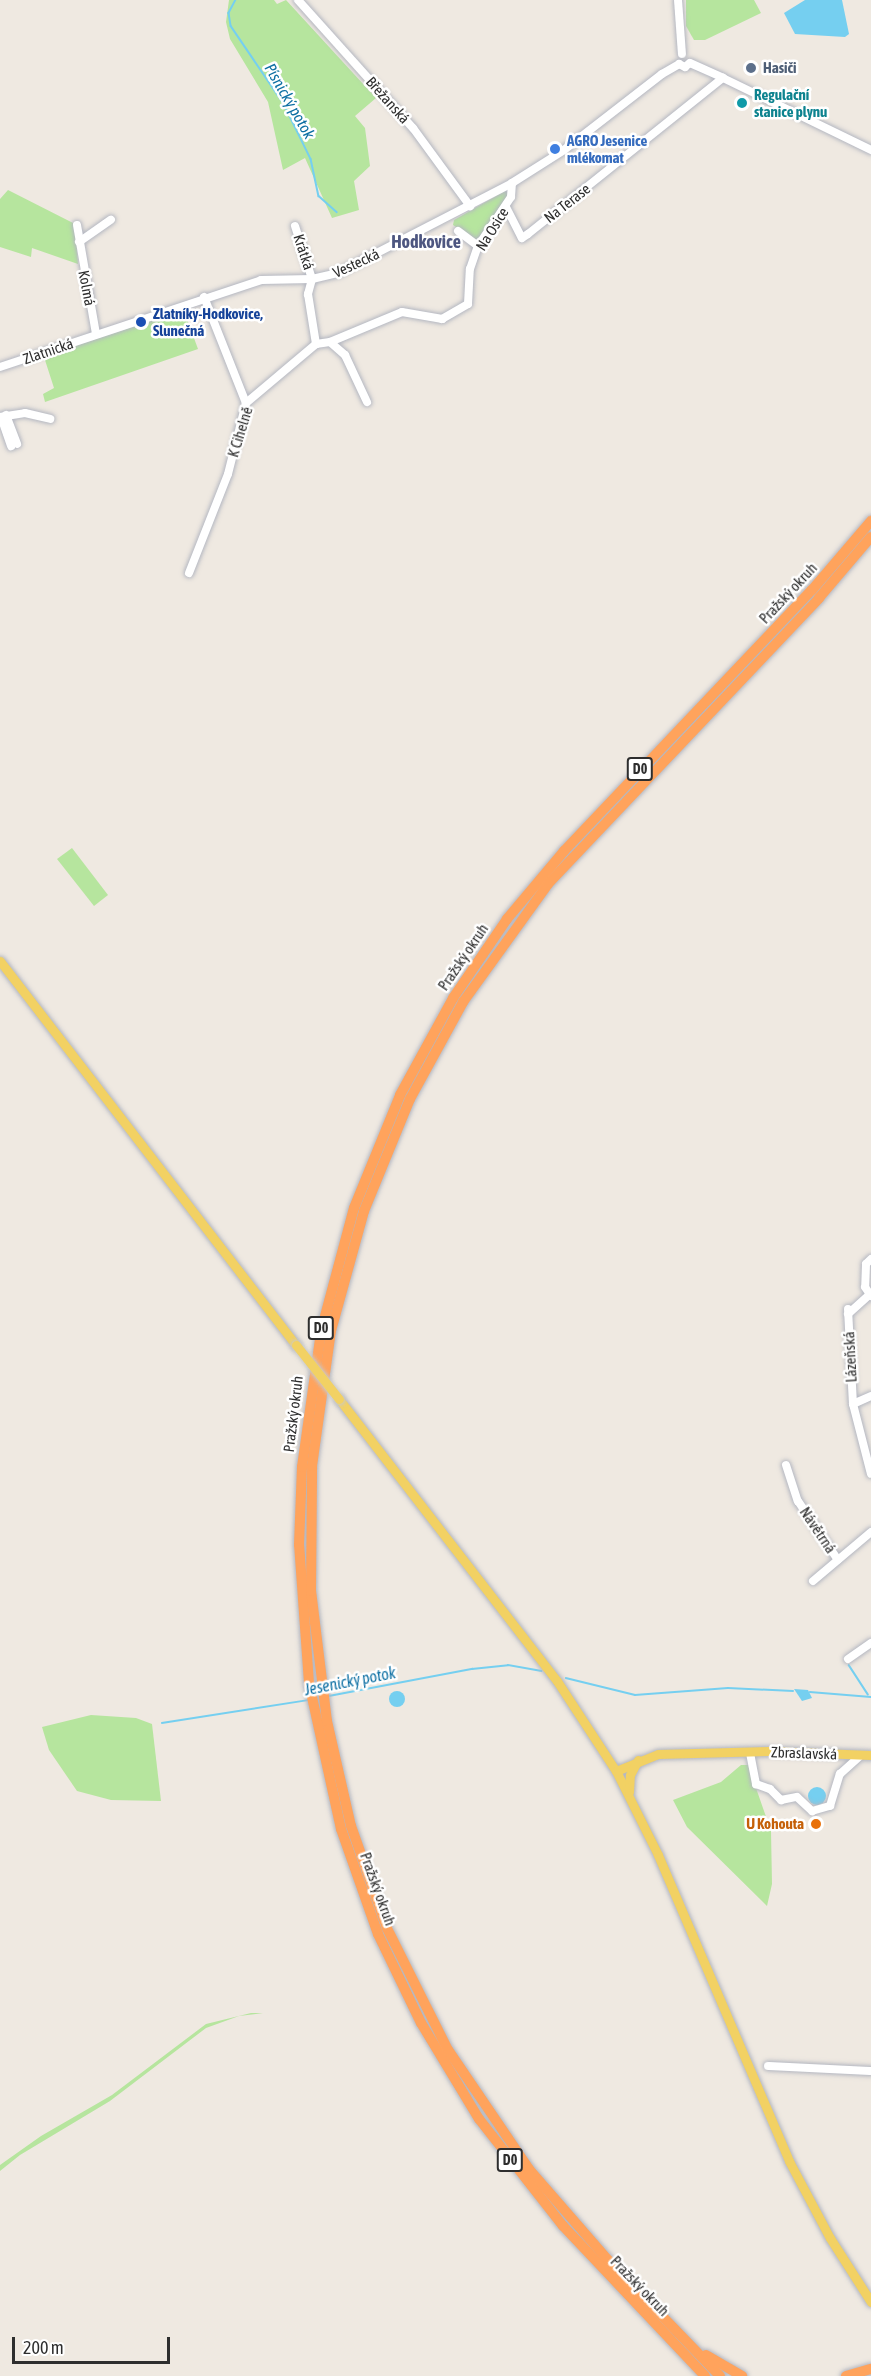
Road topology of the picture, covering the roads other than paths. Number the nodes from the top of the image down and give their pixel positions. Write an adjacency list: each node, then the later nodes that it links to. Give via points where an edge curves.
1 (297, 0): 9 (street, Břežanská, via 413,128)
2 (678, 0): 3 (street)
3 (682, 54): 4 (street, via 689,56); 5 (street)
4 (690, 63): 5 (street, via 685,67); 6 (street)
5 (679, 64): 8 (street, Vestecká)
6 (723, 78): 7 (street); 10 (street, Na Terase, via 522,238)
7 (871, 150)
8 (512, 183): 9 (street, Vestecká); 10 (street, Na Osice)
9 (470, 206): 17 (street, Vestecká, via 338,273)
10 (506, 207): 16 (street, Na Osice)
11 (111, 220): 15 (street)
12 (77, 225): 15 (street, Kolmá)
13 (295, 226): 17 (street, Krátká)
14 (458, 231): 16 (street)
15 (79, 242): 19 (street, Kolmá)
16 (478, 246): 20 (street, Na Osice, via 470,269 468,304 453,316 442,319 402,312)
17 (312, 279): 18 (street, Vestecká, via 261,280); 21 (street, via 308,305)
18 (204, 297): 19 (street, Vestecká); 24 (street)
19 (96, 334): 22 (street, Zlatnická)
20 (330, 342): 21 (street, Na Osice); 23 (street, via 354,368)
21 (316, 344): 24 (street, K Cihelně)
22 (0, 367)
23 (367, 402)
24 (246, 403): 30 (street, K Cihelně, via 228,474)
25 (2, 416): 26 (street, via 25,413); 27 (street)
26 (50, 419)
27 (14, 445)
28 (871, 520): 43 (highway, Pražský okruh / D0, via 812,590 602,809 525,897 453,998 400,1095 369,1167 338,1259 310,1392 299,1545 309,1683)
29 (871, 537): 43 (highway, Pražský okruh / D0, via 819,598 548,884 463,1002 410,1099 379,1170 348,1262 320,1394 312,1466 310,1545)
30 (189, 573)
31 (0, 961): 47 (main road, bridge, via 557,1681)
32 (871, 1259): 33 (street, via 866,1264 864,1287)
33 (870, 1296): 35 (street, Lázeňská, via 848,1312)
34 (871, 1396): 35 (street, Lázeňská)
35 (853, 1404): 37 (street, Lázeňská)
36 (786, 1465): 39 (street, Návětrná, via 798,1501)
37 (871, 1474)
38 (871, 1532): 39 (street, Návětrná)
39 (838, 1560): 40 (street, Návětrná)
40 (813, 1581)
41 (871, 1643): 42 (street)
42 (848, 1659)
43 (321, 1721): 52 (highway, Pražský okruh / D0, via 376,1899 412,1985 448,2050 529,2169); 54 (highway, Pražský okruh / D0, via 358,1883 399,1980 439,2055 479,2119 544,2203)
44 (750, 1753): 45 (main road, Zbraslavská); 45 (street, Zbraslavská, via 756,1784 770,1789 781,1800 796,1797 812,1811 830,1806 840,1774); 46 (main road, via 676,1753)
45 (866, 1755)
46 (639, 1759): 47 (main road); 48 (main road, via 629,1779)
47 (616, 1771): 48 (main road)
48 (630, 1797): 51 (main road, via 789,2161 830,2238)
49 (768, 2066): 50 (street)
50 (871, 2071)
51 (871, 2302)
52 (677, 2332): 55 (highway, Pražský okruh / D0); 56 (highway, via 705,2355)
53 (871, 2371): 57 (highway); 58 (highway)
54 (705, 2376)
55 (720, 2376)
56 (742, 2376)
57 (846, 2376)
58 (859, 2376)

